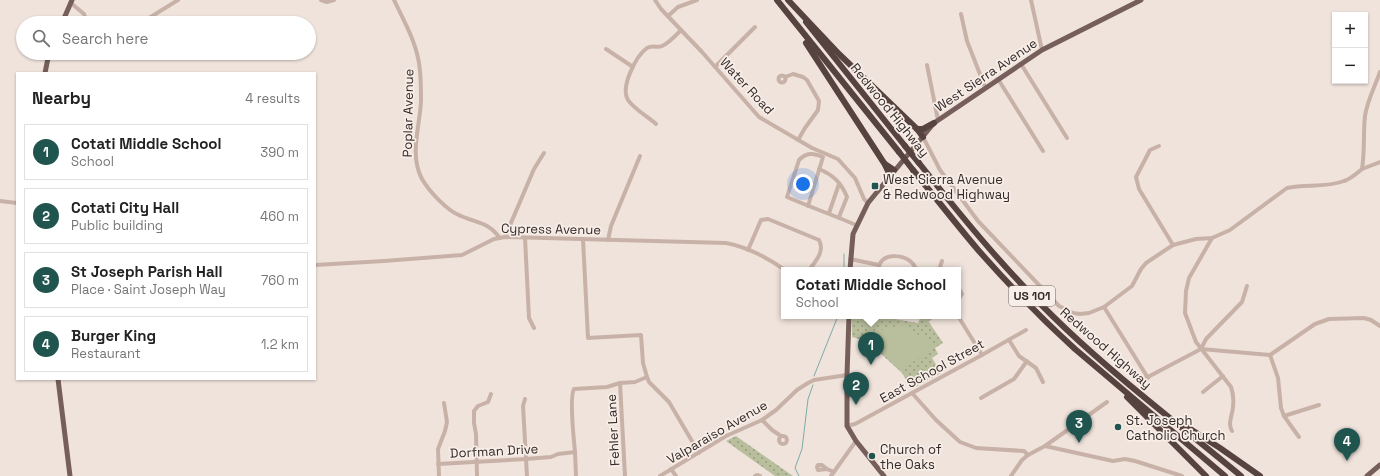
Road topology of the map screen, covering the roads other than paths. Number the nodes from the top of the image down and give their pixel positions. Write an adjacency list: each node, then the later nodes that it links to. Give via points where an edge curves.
1 (178, 0): 15 (street)
2 (321, 0): 3 (street)
3 (334, 0)
4 (394, 0): 56 (street, Poplar Avenue, via 418,56 421,101 416,153 422,179 432,193 452,211 490,227)
5 (655, 0): 16 (street, Water Road)
6 (697, 0): 16 (street, via 678,7)
7 (777, 0): 17 (highway, Redwood Highway / US 101)
8 (788, 0): 34 (highway); 100 (highway, Redwood Highway / US 101, bridge, via 977,236 1025,289 1099,359)
9 (1031, 0): 21 (street)
10 (1141, 0): 21 (main road, West Sierra Avenue)
11 (71, 2): 13 (main road); 14 (street)
12 (961, 14): 31 (street, via 967,40)
13 (65, 16)
14 (85, 16)
15 (152, 16)
16 (668, 16): 19 (street, Water Road)
17 (797, 26): 43 (highway); 91 (highway, Redwood Highway / US 101, bridge, via 967,237 1054,330)
18 (755, 27): 26 (street)
19 (681, 30): 25 (street, via 663,46 646,49); 26 (street, Water Road)
20 (606, 49): 25 (street)
21 (1042, 50): 23 (main road, West Sierra Avenue)
22 (48, 60): 27 (main road)
23 (1020, 64): 30 (main road, West Sierra Avenue); 36 (street)
24 (927, 65): 32 (street)
25 (633, 67): 33 (street, via 629,75 626,97)
26 (715, 67): 37 (street, Water Road, via 759,117)
27 (45, 72)
28 (1380, 72): 45 (street, via 1365,115)
29 (785, 78): 37 (street, via 793,74 803,77 819,101 818,110)
30 (998, 79): 31 (main road, West Sierra Avenue); 39 (street)
31 (985, 87): 32 (main road, West Sierra Avenue)
32 (936, 122): 34 (highway, via 923,129); 35 (main road, West Sierra Avenue)
33 (656, 124)
34 (917, 129): 35 (highway)
35 (923, 137): 46 (main road, West Sierra Avenue); 74 (street, via 940,170 978,221 1059,306 1080,314)
36 (1067, 138)
37 (798, 140): 51 (street, Water Road, via 838,159 855,178)
38 (1159, 146): 62 (street, via 1150,150 1136,178 1139,189)
39 (1043, 151)
40 (544, 153): 57 (street, via 534,169)
41 (640, 156): 61 (street, via 611,226)
42 (1380, 162): 45 (street)
43 (884, 163): 46 (highway); 47 (highway, via 888,171)
44 (819, 169): 48 (street, via 831,174); 52 (street); 52 (street, via 823,157 809,153 802,156 787,197)
45 (1362, 169): 59 (street, via 1343,182 1287,188 1230,230)
46 (894, 170): 47 (main road, West Sierra Avenue)
47 (887, 179): 51 (main road, West Sierra Avenue)
48 (839, 184): 53 (street); 54 (street, via 847,197)
49 (0, 200): 50 (street)
50 (16, 203)
51 (868, 203): 55 (main road, West Sierra Avenue)
52 (808, 206): 53 (street)
53 (829, 213): 54 (street)
54 (839, 218): 55 (street)
55 (856, 225): 64 (main road, West Sierra Avenue)
56 (499, 237): 57 (street, Cypress Avenue); 66 (street, Cypress Avenue, via 462,255)
57 (505, 237): 58 (street, Cypress Avenue)
58 (525, 238): 60 (street, Cypress Avenue); 78 (street, via 529,318)
59 (1212, 238): 62 (street); 81 (street, via 1189,278 1186,292 1185,313)
60 (583, 239): 61 (street, Cypress Avenue); 87 (street, via 588,338 641,335)
61 (608, 240): 63 (street, Cypress Avenue, via 726,243)
62 (1173, 245): 74 (street, via 1146,264 1132,286)
63 (748, 250): 68 (street, Cypress Avenue); 69 (street, via 761,220 768,219 819,240 822,245 821,251)
64 (850, 259): 67 (street); 70 (main road, West Sierra Avenue)
65 (942, 261): 72 (street)
66 (316, 264)
67 (879, 265): 71 (street, via 882,260 889,257 906,257)
68 (781, 267)
69 (811, 267)
70 (850, 267)
71 (914, 267)
72 (940, 267)
73 (1248, 286): 81 (street, via 1242,302 1206,339)
74 (1104, 307): 81 (street, via 1146,378)
75 (849, 319): 85 (main road)
76 (960, 319): 82 (street)
77 (1380, 326): 83 (street, via 1359,317 1329,319 1315,324)
78 (534, 328)
79 (1026, 330): 80 (street, East School Street)
80 (1008, 340): 82 (street, East School Street); 84 (street, via 1019,356)
81 (1201, 349): 83 (street); 86 (street)
82 (982, 355): 93 (street, East School Street)
83 (1270, 355): 101 (street, via 1278,378)
84 (1027, 361): 89 (street, via 1036,368); 95 (street, via 1014,379)
85 (847, 375): 102 (street, Valparaiso Avenue, via 808,383); 103 (main road)
86 (1223, 376): 92 (street); 104 (street, via 1234,394 1230,425)
87 (646, 377): 90 (street, via 635,382); 110 (street, via 669,402)
88 (58, 380): 119 (main road)
89 (1043, 382)
90 (620, 383): 109 (street, via 607,387 574,389 572,392); 124 (street, Fehler Lane)
91 (1122, 389): 132 (highway, via 1129,400); 133 (highway, Redwood Highway / US 101)
92 (1203, 392)
93 (912, 393): 103 (street, East School Street); 111 (street, via 960,442 976,448 1024,451)
94 (491, 394): 113 (street, via 488,402 478,406 474,411)
95 (981, 398)
96 (525, 399): 112 (street)
97 (1107, 402): 108 (street)
98 (444, 404): 114 (street, via 447,422 438,448)
99 (1319, 405): 101 (street)
100 (1162, 412): 134 (highway, Redwood Highway / US 101); 135 (highway)
101 (1284, 416): 106 (street)
102 (762, 420): 105 (street); 110 (street, Valparaiso Avenue, via 726,436)
103 (847, 426): 107 (main road)
104 (1232, 431)
105 (781, 436)
106 (1299, 437)
107 (856, 441): 118 (street); 129 (main road)
108 (1045, 446): 111 (street); 131 (street, via 1113,461 1135,461)
109 (575, 452): 112 (street, Dorfman Drive); 123 (street)
110 (699, 453): 116 (street, Valparaiso Avenue)
111 (1028, 455): 130 (street)
112 (526, 459): 113 (street, Dorfman Drive); 122 (street)
113 (476, 462): 114 (street, Dorfman Drive); 121 (street)
114 (438, 464): 120 (street)
115 (1379, 468): 136 (main road)
116 (672, 469): 125 (street, Valparaiso Avenue); 126 (street)
117 (827, 469): 118 (street)
118 (832, 474)
119 (70, 476)
120 (439, 476)
121 (476, 476)
122 (527, 476)
123 (576, 476)
124 (626, 476)
125 (660, 476)
126 (676, 476)
127 (755, 476): 128 (street)
128 (760, 476)
129 (884, 476)
130 (1011, 476)
131 (1182, 476)
132 (1206, 476)
133 (1225, 476)
134 (1241, 476)
135 (1260, 476)
136 (1367, 476)

